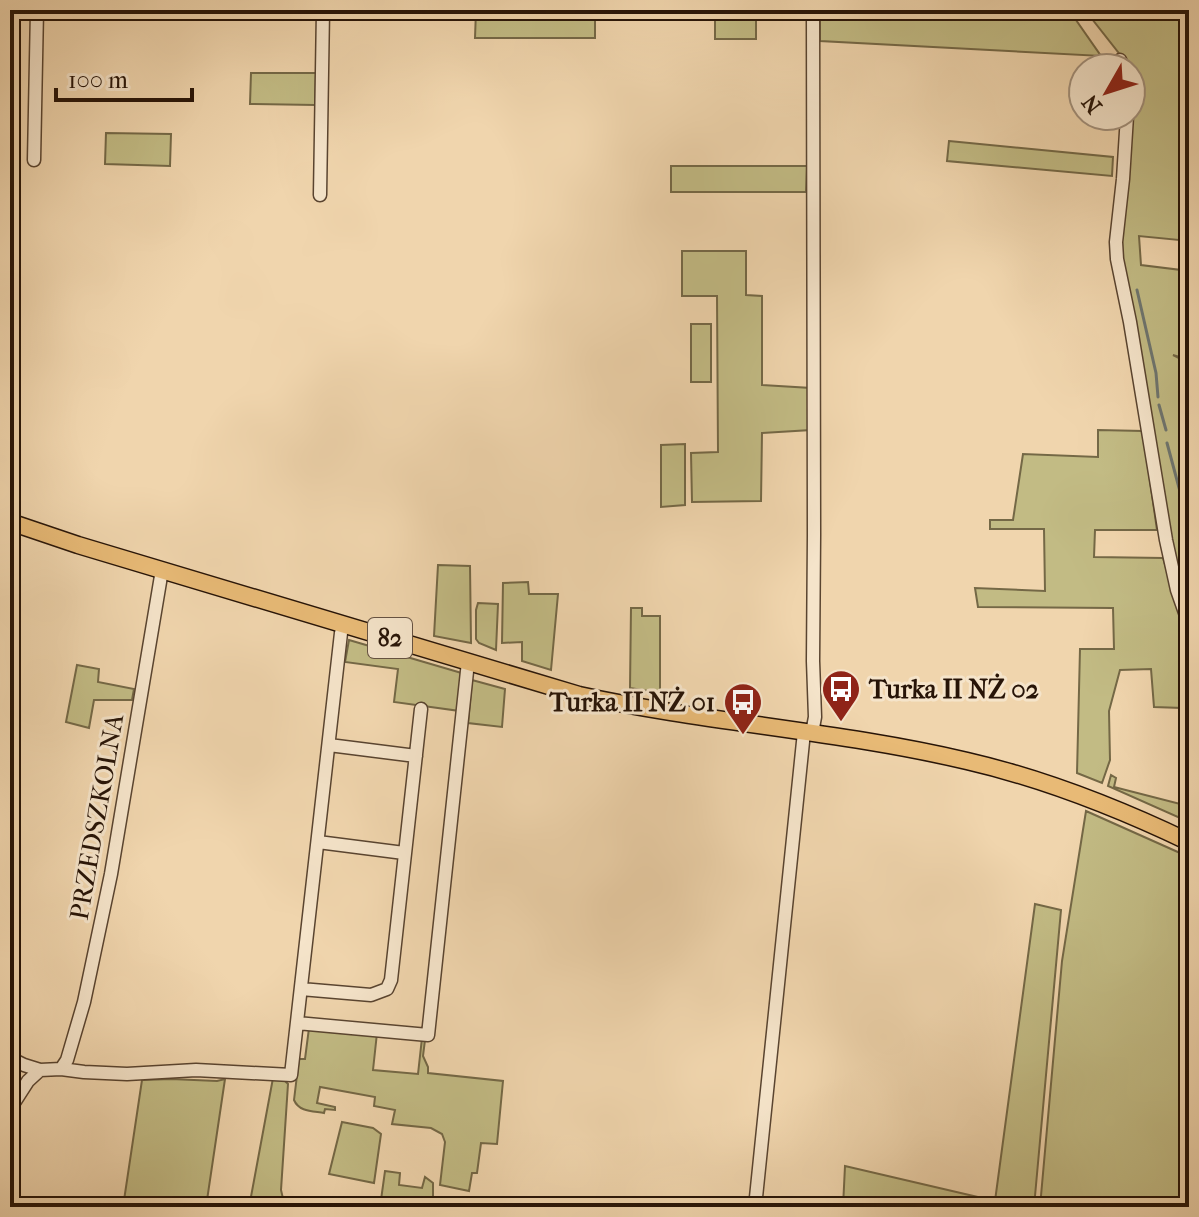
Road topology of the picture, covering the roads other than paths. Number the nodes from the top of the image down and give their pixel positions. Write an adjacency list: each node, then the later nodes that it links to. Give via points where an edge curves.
1 (37, 10): 5 (street)
2 (323, 10): 6 (street)
3 (813, 10): 13 (street, via 815,717)
4 (1126, 132): 9 (street, via 1117,259 1166,540)
5 (34, 160)
6 (320, 195)
7 (10, 522): 8 (main road, 82)
8 (162, 570): 10 (main road, 82); 22 (street, PRZEDSZKOLNA, via 111,874 84,1002)
9 (1189, 624)
10 (344, 625): 11 (main road, 82); 14 (street)
11 (468, 662): 13 (main road, 82, via 579,695); 20 (street, via 428,1035)
12 (421, 709): 15 (street)
13 (808, 733): 17 (main road, 82, via 946,756 1033,779); 25 (street)
14 (329, 745): 15 (street); 16 (street)
15 (416, 756): 18 (street)
16 (318, 842): 18 (street); 19 (street)
17 (1189, 842)
18 (404, 853): 19 (street, via 387,989 371,995)
19 (301, 989): 20 (street)
20 (297, 1023): 22 (street, via 291,1075)
21 (10, 1058): 23 (street)
22 (61, 1069): 23 (street)
23 (40, 1070): 24 (street)
24 (10, 1109)
25 (755, 1207)

